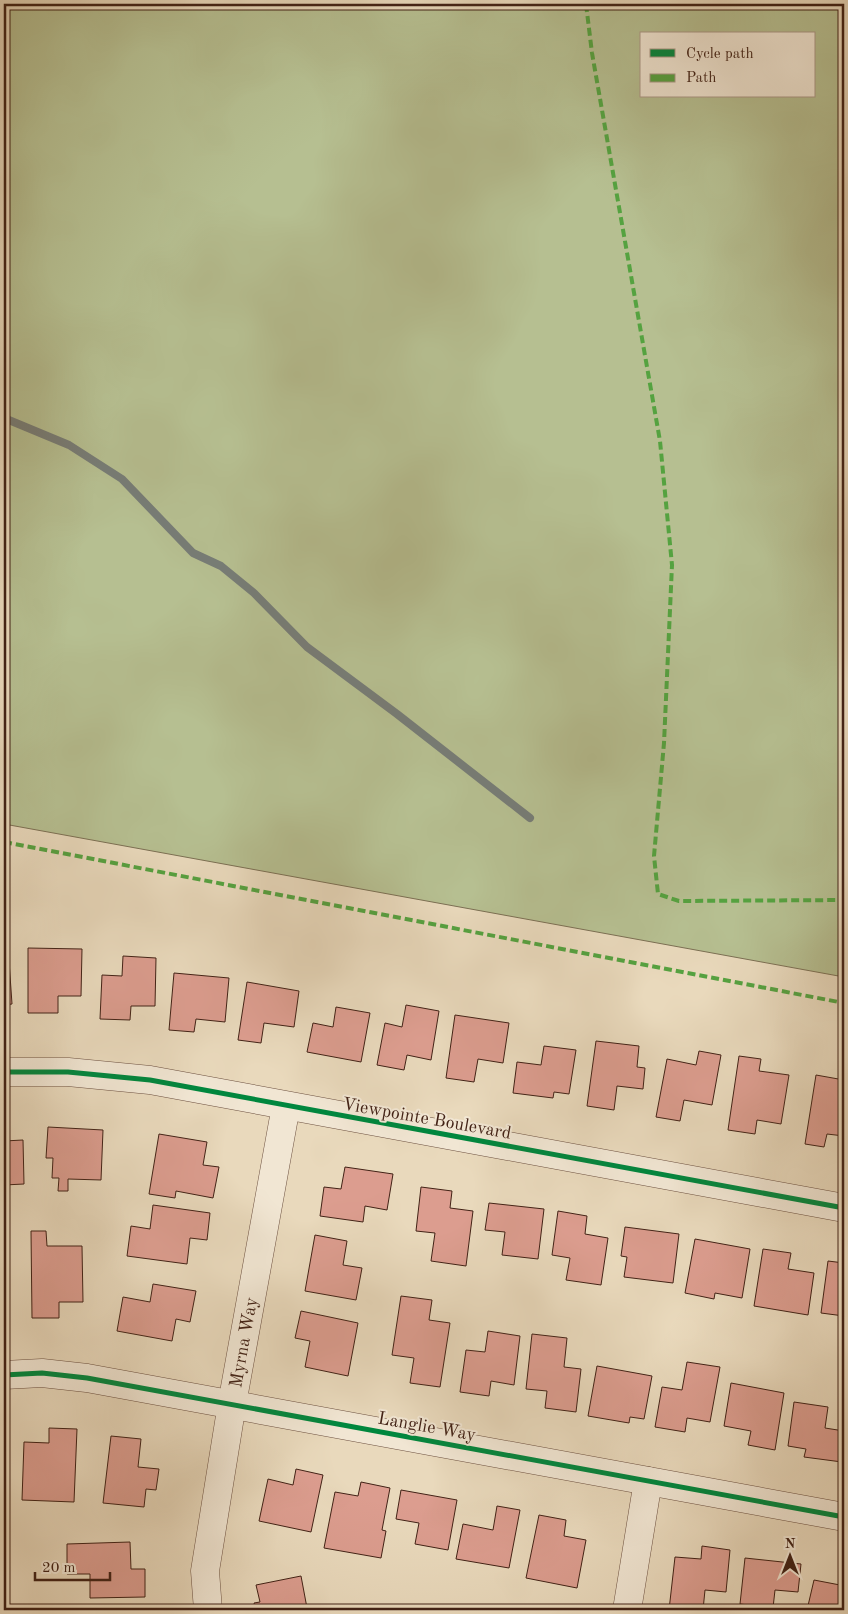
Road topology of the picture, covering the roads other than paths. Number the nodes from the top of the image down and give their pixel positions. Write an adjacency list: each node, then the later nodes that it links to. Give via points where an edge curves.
1 (4, 1072): 2 (street, Viewpointe Boulevard, via 68,1072 123,1077)
2 (286, 1106): 3 (street, Viewpointe Boulevard); 5 (street, Myrna Way)
3 (844, 1208)
4 (4, 1374): 5 (street, Langlie Way, via 65,1374)
5 (232, 1404): 6 (street, Langlie Way); 8 (street, Myrna Way, via 205,1571)
6 (648, 1480): 7 (street, Langlie Way); 9 (street)
7 (844, 1517)
8 (208, 1610)
9 (628, 1610)

